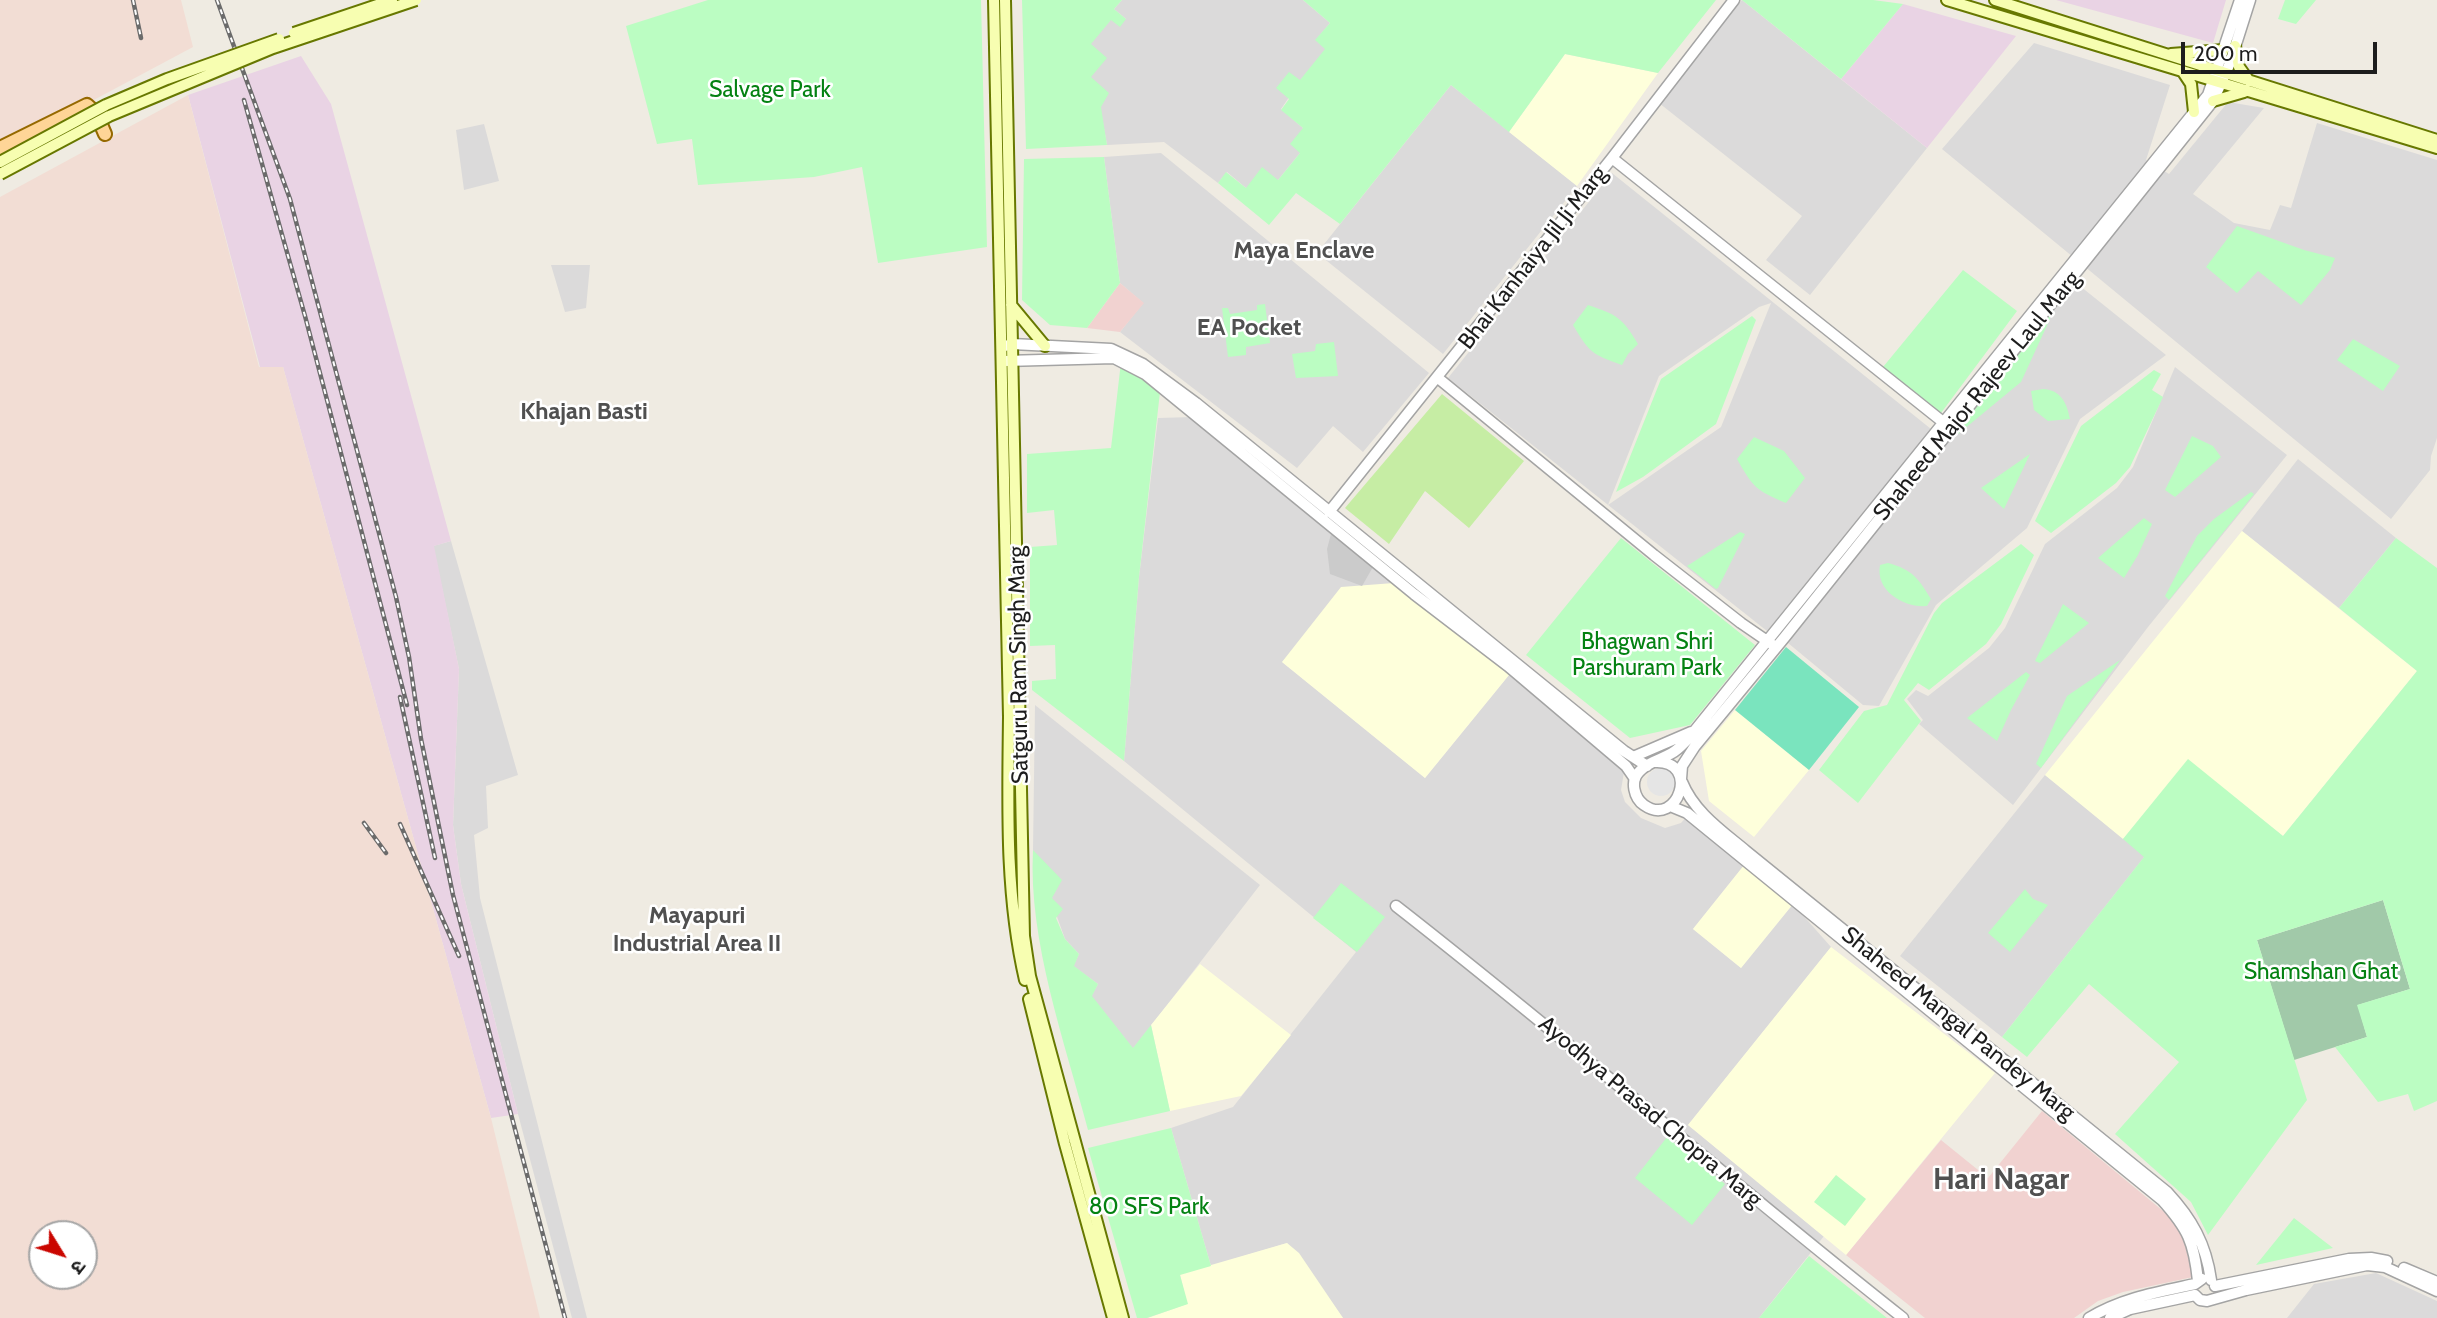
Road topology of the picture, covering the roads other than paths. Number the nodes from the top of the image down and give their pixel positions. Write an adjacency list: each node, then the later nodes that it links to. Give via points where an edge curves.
1 (392, 0): 25 (main road, bridge, via 167,79 106,105)
2 (416, 0): 26 (main road, bridge, via 273,48 109,116)
3 (994, 0): 28 (main road, Satguru Ram Singh Marg)
4 (1005, 0): 27 (main road, Satguru Ram Singh Marg)
5 (1734, 0): 24 (street, Bhai Kanhaiya Jil Ji Marg)
6 (1948, 0): 14 (main road)
7 (1995, 0): 10 (main road)
8 (2240, 0): 12 (street, Shaheed Major Rajeev Laul Marg)
9 (2250, 0): 11 (street, Shaheed Major Rajeev Laul Marg)
10 (2132, 43): 13 (main road); 14 (street)
11 (2235, 46): 16 (street, Shaheed Major Rajeev Laul Marg); 17 (main road)
12 (2223, 51): 13 (main road); 16 (street, Shaheed Major Rajeev Laul Marg)
13 (2168, 54): 16 (main road)
14 (2130, 56): 15 (main road)
15 (2182, 71): 16 (main road); 19 (main road, via 2191,84)
16 (2219, 77): 17 (main road); 18 (street, Shaheed Major Rajeev Laul Marg); 19 (street, Shaheed Major Rajeev Laul Marg)
17 (2248, 86): 18 (main road); 21 (main road); 23 (main road)
18 (2213, 101): 32 (street, Shaheed Major Rajeev Laul Marg)
19 (2194, 112): 32 (street, Shaheed Major Rajeev Laul Marg)
20 (105, 134): 22 (main road, via 87,105)
21 (2437, 140)
22 (0, 148)
23 (2437, 148)
24 (1612, 158): 31 (street, Bhai Kanhaiya Jil Ji Marg); 32 (street)
25 (0, 162)
26 (0, 174)
27 (1011, 305): 28 (main road, Satguru Ram Singh Marg); 29 (main road)
28 (1007, 346): 29 (street); 30 (main road, Satguru Ram Singh Marg)
29 (1045, 346): 33 (street, via 1111,349 1143,364)
30 (1007, 361): 38 (street, via 1114,358 1145,374 1508,666 1626,766); 48 (main road, Satguru Ram Singh Marg, via 1008,833 1014,924 1039,1044); 49 (main road, Satguru Ram Singh Marg, via 1024,936 1037,1001)
31 (1438, 378): 33 (street, Bhai Kanhaiya Jil Ji Marg); 34 (street, via 1654,555)
32 (1947, 426): 34 (street, Shaheed Major Rajeev Laul Marg)
33 (1329, 512): 36 (street)
34 (1772, 644): 35 (street, Shaheed Major Rajeev Laul Marg); 39 (street, Shaheed Major Rajeev Laul Marg, via 1687,755)
35 (1697, 729): 36 (street); 37 (street, Shaheed Major Rajeev Laul Marg, via 1674,752)
36 (1633, 757): 37 (street)
37 (1651, 764): 38 (street); 39 (street, via 1667,763)
38 (1635, 779): 40 (street, via 1634,789 1643,804 1651,809)
39 (1681, 780): 40 (street, via 1681,791); 42 (street, Shaheed Mangal Pandey Marg, via 1687,796 1718,827)
40 (1670, 806): 42 (street, Shaheed Mangal Pandey Marg, via 1687,813)
41 (1396, 906): 50 (street, Ayodhya Prasad Chopra Marg)
42 (1963, 1033): 44 (street, Shaheed Mangal Pandey Marg, via 2167,1192 2196,1227); 45 (street, Shaheed Mangal Pandey Marg, via 2162,1200 2189,1235)
43 (2437, 1282): 44 (street, via 2371,1258)
44 (2213, 1283): 45 (street); 47 (street)
45 (2196, 1287): 47 (street, via 2203,1301); 51 (street, via 2136,1297); 52 (street)
46 (2437, 1291): 47 (street, via 2385,1267 2367,1265)
47 (2213, 1297)
48 (1113, 1318)
49 (1123, 1318)
50 (1903, 1318)
51 (2089, 1318)
52 (2110, 1318)

